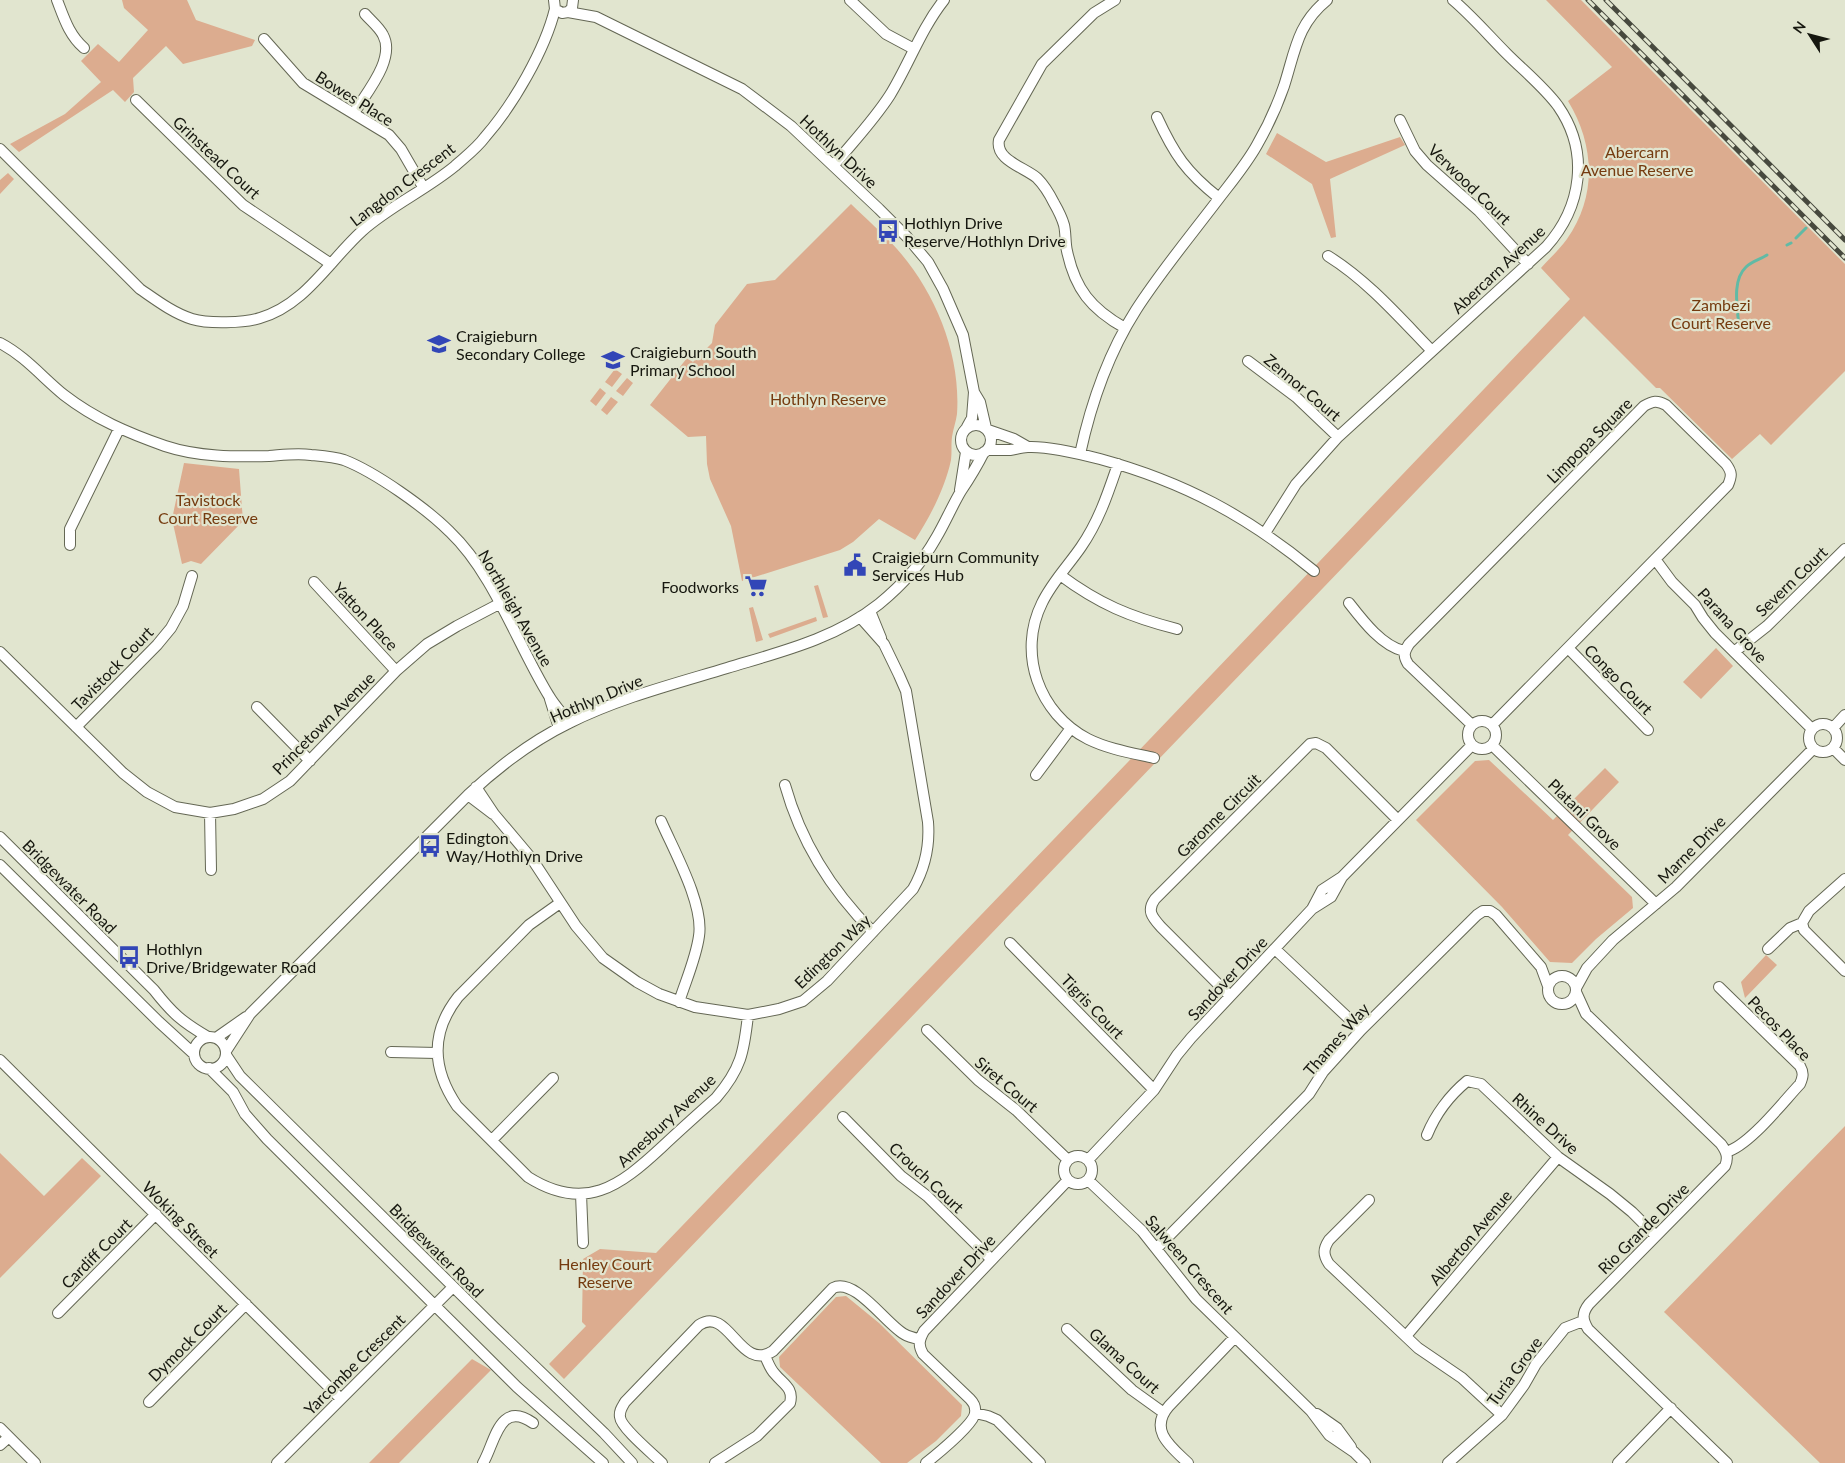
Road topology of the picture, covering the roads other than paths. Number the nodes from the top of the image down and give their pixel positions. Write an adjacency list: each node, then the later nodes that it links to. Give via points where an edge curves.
1 (57, 0): 12 (street, via 68,30)
2 (573, 0): 8 (street, Langdon Crescent, via 572,8); 10 (street, Hothlyn Drive)
3 (850, 0): 13 (street, via 886,34)
4 (944, 0): 13 (street)
5 (1115, 0): 25 (street, via 1094,13 1042,64 998,145 1000,153 1038,179 1054,202 1064,225 1074,277 1084,296)
6 (1327, 0): 21 (street, via 1315,11 1300,34 1280,98 1258,144)
7 (1453, 0): 24 (street, Abercarn Avenue, via 1551,98 1573,136 1578,175 1571,209 1554,238)
8 (557, 6): 10 (street, Hothlyn Drive); 20 (street, Langdon Crescent, via 551,28 524,80 485,138 454,167)
9 (365, 14): 15 (street, via 382,33 387,52 382,67)
10 (592, 15): 19 (street, Hothlyn Drive, via 742,90 791,126)
11 (264, 39): 15 (street, Bowes Place, via 303,83)
12 (84, 48)
13 (914, 49): 19 (street, via 890,95)
14 (136, 100): 23 (street, Grinstead Court, via 243,206)
15 (354, 114): 20 (street, Bowes Place, via 388,135 401,149)
16 (1157, 117): 21 (street, via 1171,147 1188,170)
17 (1400, 120): 24 (street, Verwood Court, via 1414,151 1479,211)
18 (0, 149): 23 (street, Langdon Crescent, via 140,289 161,304 193,319 232,322 260,318 306,292)
19 (834, 165): 29 (street, Hothlyn Drive, via 928,262 963,335)
20 (423, 187): 23 (street, Langdon Crescent, via 369,225)
21 (1219, 198): 25 (street)
22 (1328, 256): 27 (street, via 1370,287)
23 (331, 264)
24 (1528, 264): 27 (street, Abercarn Avenue)
25 (1125, 328): 37 (street, via 1110,356 1097,392)
26 (0, 343): 31 (street, Northleigh Avenue, via 26,360 86,411)
27 (1432, 351): 33 (street, Abercarn Avenue)
28 (1248, 361): 33 (street, Zennor Court, via 1296,397)
29 (974, 392): 30 (street, Hothlyn Drive, via 972,418); 32 (street, Hothlyn Drive)
30 (967, 427): 32 (street, via 975,424); 36 (street, via 960,441)
31 (118, 429): 41 (street, via 70,529); 48 (street, Northleigh Avenue, via 167,446 211,455 309,454 343,460 370,472 450,531 470,555)
32 (987, 429): 34 (street); 35 (street, via 991,442)
33 (1338, 437): 40 (street, Abercarn Avenue, via 1296,484)
34 (1028, 446): 35 (street); 37 (street)
35 (985, 451): 36 (street, via 975,455); 39 (street, Hothlyn Drive)
36 (966, 452): 39 (street, Hothlyn Drive)
37 (1080, 454): 38 (street)
38 (1118, 464): 40 (street, via 1187,489); 45 (street, via 1091,531)
39 (960, 492): 50 (street, Hothlyn Drive, via 924,556)
40 (1265, 533): 44 (street)
41 (70, 546)
42 (1845, 549): 57 (street, Severn Court, via 1767,626)
43 (1655, 559): 54 (street, Limpopa Square); 55 (street, Limpopa Square, via 1728,485 1732,474 1726,464 1659,401 1644,406); 57 (street, Parana Grove)
44 (1314, 572)
45 (1060, 575): 52 (street, via 1110,607); 67 (street, via 1038,612 1031,651 1041,691)
46 (192, 576): 65 (street, Tavistock Court, via 183,606 166,634)
47 (314, 582): 58 (street, Yatton Place)
48 (499, 604): 58 (street, Princetown Avenue, via 427,644); 59 (street, Northleigh Avenue)
49 (1350, 604): 55 (street, via 1387,644)
50 (870, 611): 51 (street, Hothlyn Drive); 53 (street)
51 (860, 617): 53 (street, Edington Way); 62 (street, Hothlyn Drive, via 818,640 612,704)
52 (1177, 629)
53 (884, 644): 93 (street, Edington Way, via 909,704 930,840 922,874 913,889)
54 (1568, 648): 63 (street, Limpopa Square); 70 (street, Congo Court)
55 (1404, 651): 64 (street, via 1408,664)
56 (0, 652): 65 (street, Princetown Avenue)
57 (1734, 652): 69 (street, Parana Grove)
58 (396, 671): 77 (street, Princetown Avenue)
59 (550, 698): 62 (street, Northleigh Avenue); 66 (street, Northleigh Avenue)
60 (257, 707): 77 (street)
61 (1845, 715): 68 (street)
62 (570, 723): 66 (street, Hothlyn Drive)
63 (1492, 725): 64 (street, via 1480,721); 71 (street, via 1496,734)
64 (1472, 726): 72 (street, via 1468,737)
65 (76, 727): 82 (street, Princetown Avenue, via 147,792 175,807)
66 (559, 728): 80 (street, Hothlyn Drive, via 529,746)
67 (1071, 728): 75 (street, via 1104,746); 78 (street)
68 (1833, 728): 69 (street, via 1820,724); 73 (street, via 1837,736)
69 (1812, 729): 74 (street, via 1809,741)
70 (1648, 730)
71 (1492, 745): 72 (street, via 1483,750); 91 (street, Platani Grove)
72 (1472, 746): 84 (street, Sandover Drive)
73 (1833, 748): 74 (street, via 1826,752); 76 (street)
74 (1813, 749): 91 (street, Marne Drive)
75 (1154, 758)
76 (1845, 760)
77 (310, 761): 82 (street, Princetown Avenue, via 290,781 263,799)
78 (1036, 775)
79 (785, 785): 93 (street, via 792,809 818,863 841,897)
80 (476, 787): 81 (street, Hothlyn Drive); 83 (street, Edington Way)
81 (468, 795): 83 (street, Edington Way); 107 (street, Hothlyn Drive)
82 (210, 813): 88 (street)
83 (494, 814): 90 (street, Edington Way, via 532,859)
84 (1398, 820): 96 (street, Sandover Drive, via 1342,877 1322,890 1312,909); 104 (street, Garonne Circuit, via 1326,748 1310,744 1154,899 1151,915)
85 (661, 821): 105 (street, via 689,885 699,918 698,942)
86 (0, 837): 112 (street, Bridgewater Road, via 154,990 173,1013 184,1023)
87 (0, 865): 116 (street, Bridgewater Road)
88 (211, 870)
89 (1845, 879): 92 (street, via 1809,911)
90 (560, 903): 105 (street, Edington Way, via 603,958 637,982); 115 (street, Amesbury Avenue, via 529,925 450,1006)
91 (1656, 904): 98 (street, Marne Drive, via 1613,940)
92 (1802, 923): 95 (street, via 1790,928); 99 (street, via 1804,930)
93 (873, 932): 109 (street, Edington Way, via 827,981 803,1001)
94 (1010, 943): 120 (street, Tigris Court)
95 (1768, 949)
96 (1275, 950): 104 (street, Sandover Drive); 111 (street)
97 (1541, 967): 100 (street, Thames Way); 101 (street, Thames Way); 111 (street, Thames Way, via 1496,914 1483,911)
98 (1587, 968): 100 (street, Marne Drive); 103 (street, Marne Drive)
99 (1845, 971)
100 (1562, 976): 101 (street, via 1552,980); 103 (street, via 1573,980)
101 (1548, 986): 106 (street, via 1550,998)
102 (1719, 987): 124 (street, Pecos Place, via 1803,1071 1800,1084 1745,1142)
103 (1576, 990): 106 (street, via 1572,1001); 108 (street)
104 (1230, 996): 120 (street, Sandover Drive, via 1177,1055)
105 (679, 1002): 109 (street, Edington Way)
106 (1563, 1004): 108 (street)
107 (250, 1014): 112 (street, Hothlyn Drive); 114 (street, Hothlyn Drive)
108 (1586, 1014): 124 (street)
109 (748, 1015): 130 (street, Amesbury Avenue, via 740,1061 716,1098 630,1176 600,1191)
110 (927, 1030): 126 (street, Siret Court)
111 (1361, 1030): 135 (street, Thames Way, via 1304,1100)
112 (212, 1037): 114 (street, via 223,1043); 116 (street, via 203,1038 196,1045)
113 (391, 1052): 115 (street)
114 (226, 1053): 118 (street, via 222,1063); 137 (street, Bridgewater Road, via 240,1076)
115 (437, 1053): 123 (street, Amesbury Avenue, via 440,1074 449,1094)
116 (194, 1054): 118 (street, via 199,1064)
117 (0, 1060): 132 (street, Woking Street)
118 (209, 1068): 139 (street, via 233,1092 256,1127)
119 (553, 1078): 123 (street)
120 (1154, 1090): 127 (street, Sandover Drive)
121 (843, 1118): 136 (street, Crouch Court)
122 (1426, 1135): 125 (street, Rhine Drive, via 1460,1086 1467,1080 1475,1081)
123 (492, 1140): 130 (street, Amesbury Avenue, via 528,1177 562,1192)
124 (1726, 1152): 133 (street, Rio Grande Drive, via 1725,1166)
125 (1558, 1157): 133 (street, Rhine Drive, via 1610,1194); 143 (street, Alberton Avenue)
126 (1068, 1160): 127 (street, via 1077,1156); 128 (street, via 1064,1172)
127 (1088, 1160): 129 (street, via 1092,1168)
128 (1068, 1180): 129 (street, via 1079,1184); 136 (street, Sandover Drive)
129 (1088, 1180): 135 (street, Salween Crescent)
130 (581, 1194): 134 (street)
131 (1369, 1200): 143 (street, via 1329,1240 1324,1247 1324,1256)
132 (156, 1214): 138 (street, Woking Street); 140 (street, Cardiff Court)
133 (1656, 1236): 141 (street, Rio Grande Drive, via 1589,1304)
134 (584, 1243)
135 (1157, 1248): 144 (street, Salween Crescent, via 1196,1299)
136 (992, 1259): 145 (street, Sandover Drive, via 924,1330)
137 (452, 1286): 139 (street, Yarcombe Crescent); 161 (street, Bridgewater Road)
138 (246, 1304): 147 (street, Woking Street); 148 (street, Dymock Court)
139 (435, 1305): 147 (street, Yarcombe Crescent); 160 (street, via 517,1386)
140 (58, 1313)
141 (1583, 1321): 149 (street); 152 (street, Turia Grove, via 1562,1331)
142 (1067, 1329): 151 (street, Glama Court, via 1132,1390)
143 (1406, 1336): 152 (street, via 1432,1359 1462,1378)
144 (1235, 1337): 151 (street); 167 (street, Salween Crescent, via 1311,1411 1329,1435)
145 (920, 1339): 146 (street, via 904,1334 866,1300 844,1286 838,1286); 150 (street, Sandover Drive, via 919,1346 924,1354 975,1404)
146 (765, 1356): 162 (street, via 756,1357 720,1324 705,1321 699,1325 620,1410 620,1419 625,1426); 163 (street, via 774,1374 790,1390 790,1403 757,1436)
147 (341, 1399): 158 (street, Yarcombe Crescent)
148 (149, 1402)
149 (1671, 1408): 169 (street); 170 (street)
150 (976, 1413): 164 (street, via 969,1424); 165 (street, via 997,1420)
151 (1164, 1413): 166 (street, via 1163,1437)
152 (1502, 1415): 168 (street, Turia Grove)
153 (533, 1423): 159 (street, via 506,1413)
154 (0, 1428): 155 (street)
155 (8, 1437): 156 (street); 157 (street)
156 (0, 1445)
157 (34, 1463)
158 (278, 1463)
159 (483, 1463)
160 (603, 1463)
161 (632, 1463)
162 (662, 1463)
163 (715, 1463)
164 (926, 1463)
165 (1040, 1463)
166 (1188, 1463)
167 (1365, 1463)
168 (1448, 1463)
169 (1618, 1463)
170 (1727, 1463)

